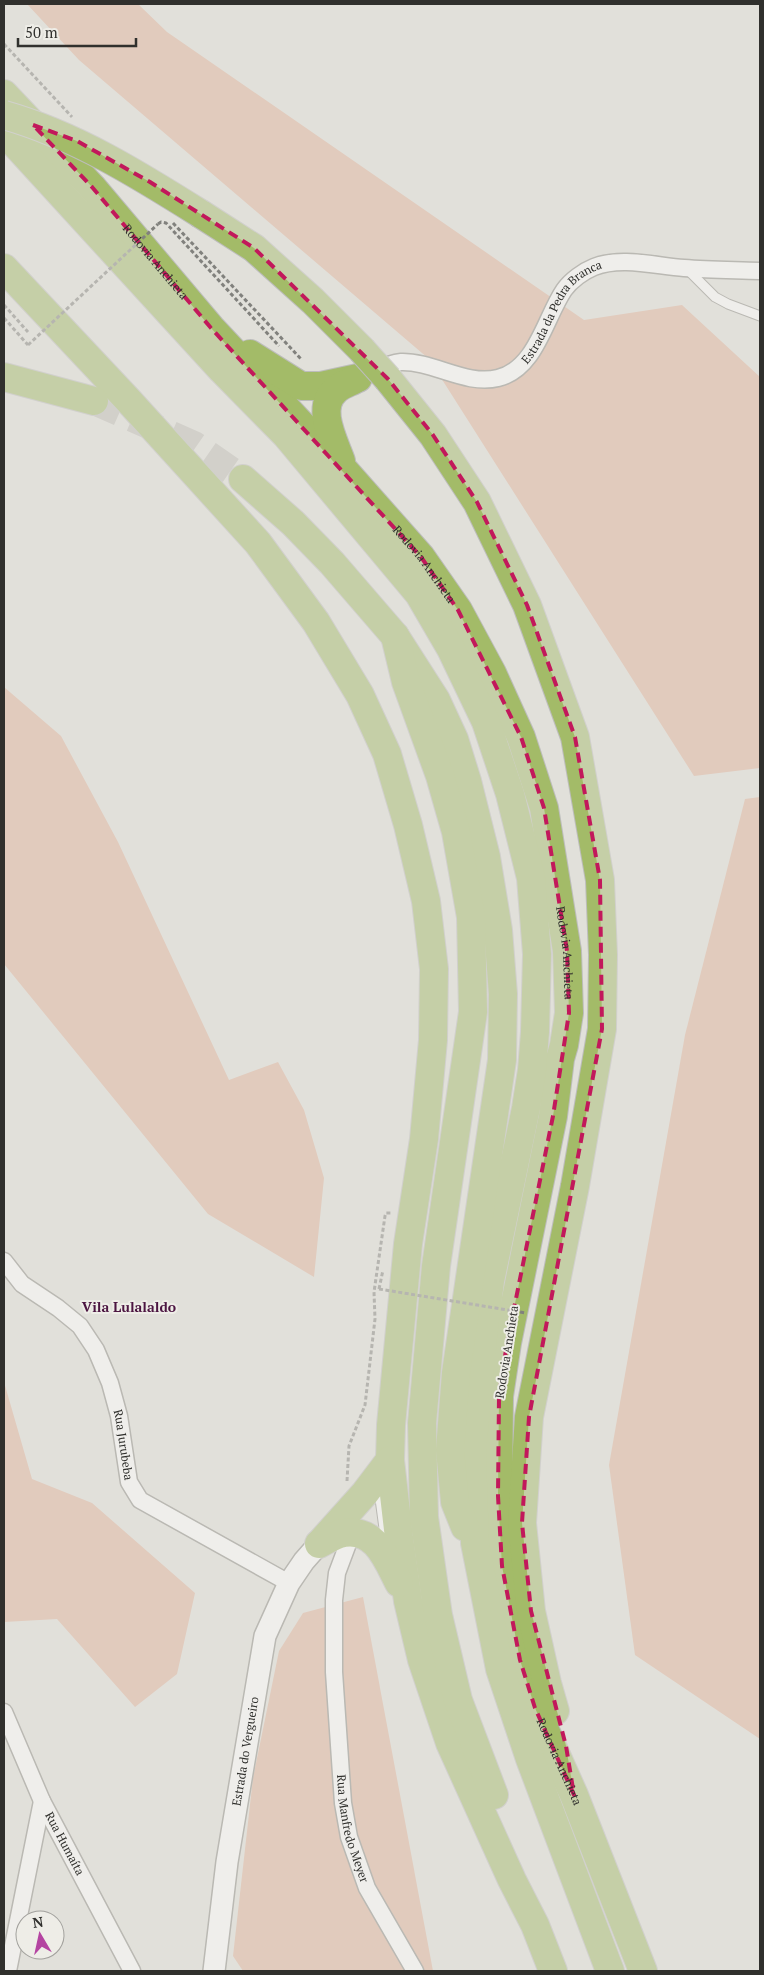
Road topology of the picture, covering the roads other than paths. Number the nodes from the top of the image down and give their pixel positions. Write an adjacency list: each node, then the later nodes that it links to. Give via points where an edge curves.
1 (4, 94): 8 (highway, Rodovia Anchieta, via 92,187)
2 (4, 115): 23 (highway, bridge, via 77,141 150,182 254,248 362,350 433,435 477,502 527,605 575,737 600,880 602,1029 529,1417 522,1523 531,1611 547,1683 566,1746)
3 (4, 132): 18 (highway, Rodovia Anchieta, via 222,370 286,435 419,594 451,649 486,722 510,794 531,878 537,954 535,1032 526,1108 490,1281 483,1338 472,1452)
4 (4, 268): 16 (highway, via 258,543 316,622 360,694 387,754 426,901 434,969 433,1040 426,1120 408,1244 393,1393)
5 (687, 268): 6 (street, Estrada da Pedra Branca); 7 (lane, via 715,297); 10 (street, Estrada da Pedra Branca, via 616,262 594,267 565,288 529,356 514,370 498,378 474,379 408,362 390,364)
6 (760, 271)
7 (760, 316)
8 (211, 328): 10 (highway, via 301,386 321,386); 12 (highway, Rodovia Anchieta)
9 (4, 376): 11 (highway)
10 (358, 378): 12 (highway, via 337,388 327,403 328,422)
11 (94, 402)
12 (344, 470): 23 (highway, Rodovia Anchieta, via 421,557 458,610 521,737 544,808 568,951 569,1013 553,1116 506,1343 499,1396 498,1496 502,1566 520,1660 536,1708)
13 (243, 479): 14 (highway, via 332,563)
14 (395, 636): 18 (highway, via 436,700 454,739 486,857 498,930 503,994 502,1060 465,1304 450,1450 455,1502); 25 (highway, via 406,682 440,776 456,832 471,917 473,1012 436,1266 422,1423 424,1517 438,1615 458,1700 522,1866)
15 (4, 1261): 20 (street, Rua Jurubeba, via 22,1284 80,1326 96,1350 119,1416 129,1482 140,1500)
16 (390, 1460): 17 (highway, via 365,1493); 21 (highway)
17 (349, 1523): 19 (highway); 21 (highway, via 380,1546); 29 (street, Rua Manfredo Meyer, via 334,1600 334,1672 343,1803 349,1837 367,1888)
18 (475, 1543): 31 (highway, Rodovia Anchieta, via 500,1669 530,1760)
19 (319, 1544): 20 (street, Estrada do Vergueiro)
20 (289, 1583): 28 (street, Estrada do Vergueiro, via 265,1636 227,1862)
21 (408, 1600): 25 (highway, via 422,1660 450,1743)
22 (4, 1712): 24 (street, Rua Humaíta)
23 (574, 1795): 32 (highway, Rodovia Anchieta)
24 (42, 1801): 26 (street); 27 (street, Rua Humaíta)
25 (535, 1925): 30 (highway)
26 (8, 1971)
27 (132, 1971)
28 (214, 1971)
29 (415, 1971)
30 (553, 1971)
31 (610, 1971)
32 (643, 1971)

